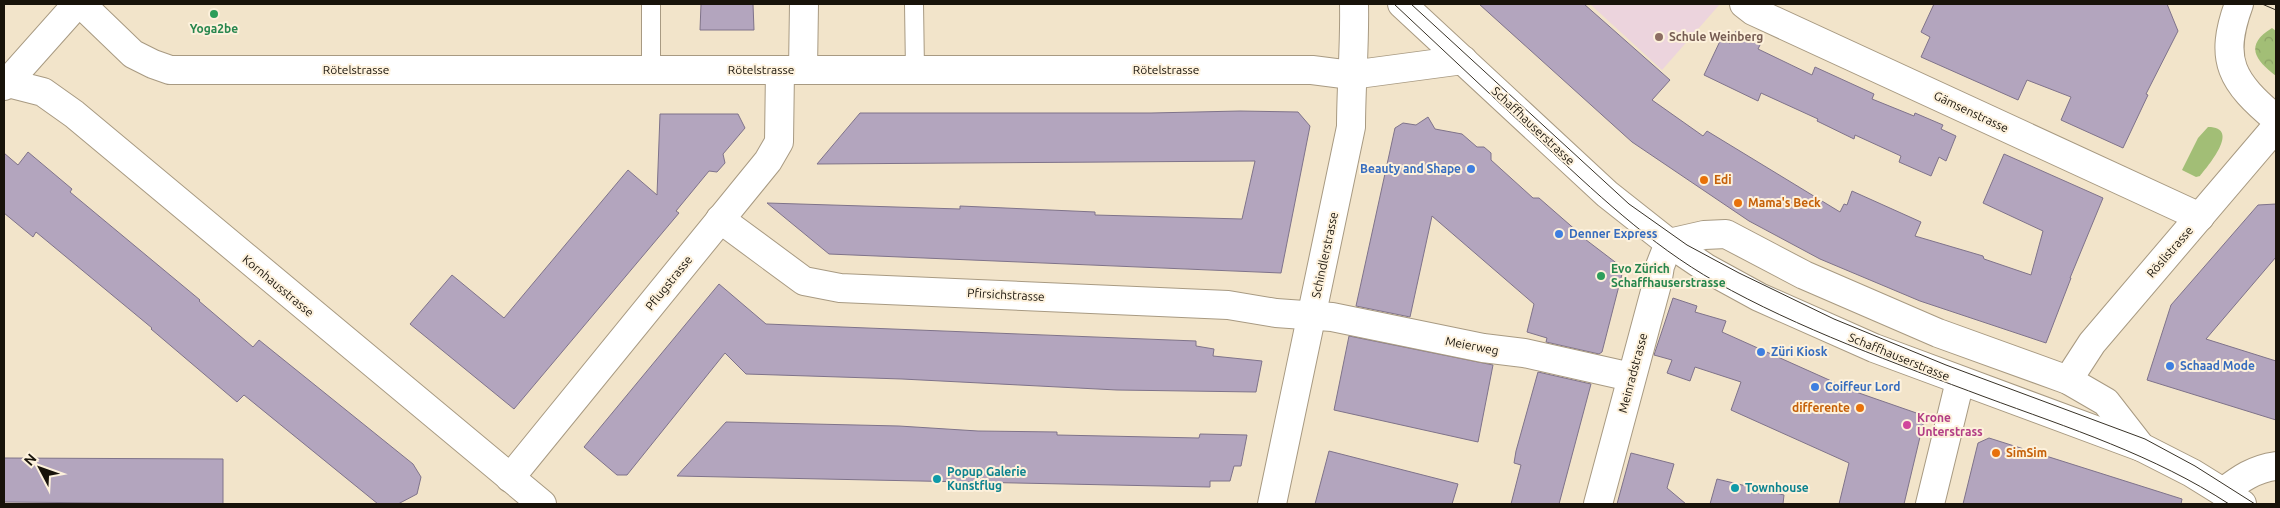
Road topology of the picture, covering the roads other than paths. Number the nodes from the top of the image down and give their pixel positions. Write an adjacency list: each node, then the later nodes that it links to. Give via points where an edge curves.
1 (77, 4): 15 (street)
2 (81, 4): 11 (street, Rötelstrasse, via 133,54 170,70)
3 (651, 4): 11 (lane)
4 (804, 4): 12 (street, Pflugstrasse)
5 (914, 4): 13 (lane)
6 (1354, 4): 14 (street, Schindlerstrasse, via 1355,40)
7 (1402, 4): 10 (street, Schaffhauserstrasse)
8 (1744, 4): 18 (street, Gämsenstrasse, via 1753,11)
9 (2239, 4): 16 (street, via 2230,32 2229,59 2239,83)
10 (1463, 60): 14 (street, Rötelstrasse); 20 (street, Schaffhauserstrasse, via 1599,187)
11 (651, 70): 12 (street, Rötelstrasse)
12 (791, 70): 13 (street, Rötelstrasse); 19 (street, Pflugstrasse, via 779,142 768,161)
13 (915, 70): 14 (street, Rötelstrasse, via 1312,70)
14 (1351, 75): 21 (street, Schindlerstrasse, via 1351,127)
15 (5, 83): 27 (street, Kornhausstrasse, via 42,92 74,114)
16 (2276, 119)
17 (2276, 127): 18 (street, Röslistrasse)
18 (2200, 218): 23 (street, Röslistrasse, via 2092,343)
19 (720, 219): 21 (street, Pfirsichstrasse, via 804,282 840,288 1228,305); 27 (street, Pflugstrasse)
20 (1669, 243): 22 (street, Meinradstrasse); 23 (street, via 1726,234 1804,274 1938,333); 24 (street, Schaffhauserstrasse, via 1759,297 1874,348)
21 (1312, 317): 22 (street, Meierweg, via 1332,317 1500,352 1524,353); 30 (street, Schindlerstrasse)
22 (1631, 377): 31 (street, Meinradstrasse)
23 (2068, 380): 25 (street, via 2106,402)
24 (1960, 381): 25 (street, Schaffhauserstrasse); 32 (street)
25 (2141, 447): 28 (street, Schaffhauserstrasse)
26 (2276, 466): 28 (street, via 2246,474)
27 (510, 478): 29 (street, Kornhausstrasse)
28 (2232, 498)
29 (542, 504)
30 (1272, 504)
31 (1598, 504)
32 (1930, 504)

